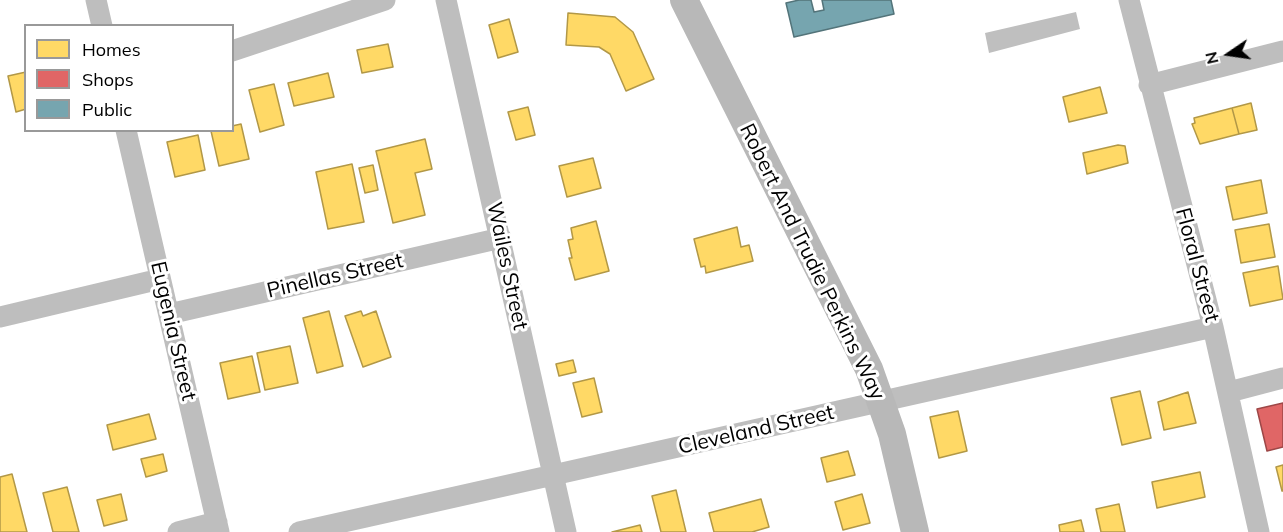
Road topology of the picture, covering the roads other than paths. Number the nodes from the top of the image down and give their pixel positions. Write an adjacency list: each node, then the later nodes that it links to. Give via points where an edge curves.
1 (96, 0): 6 (street)
2 (385, 0): 7 (street)
3 (446, 0): 11 (street, Wailes Street)
4 (684, 0): 18 (street, Robert And Trudie Perkins Way, via 869,369)
5 (1129, 0): 9 (street, Floral Street)
6 (102, 24)
7 (234, 50)
8 (1283, 51): 9 (street)
9 (1149, 85): 15 (street, Floral Street)
10 (126, 132): 12 (street, Eugenia Street)
11 (501, 238): 13 (street, Pinellas Street); 19 (street, Wailes Street)
12 (160, 279): 13 (street, Eugenia Street); 14 (street)
13 (169, 314): 20 (street, Eugenia Street)
14 (0, 317)
15 (1213, 327): 17 (street, Floral Street); 18 (street, Cleveland Street)
16 (1283, 378): 17 (street)
17 (1228, 392): 25 (street, Floral Street)
18 (881, 401): 19 (street, Cleveland Street); 24 (street, Robert And Trudie Perkins Way)
19 (552, 477): 22 (street, Cleveland Street); 23 (street, Wailes Street)
20 (218, 527): 21 (street)
21 (178, 532)
22 (299, 532)
23 (566, 532)
24 (915, 532)
25 (1259, 532)

